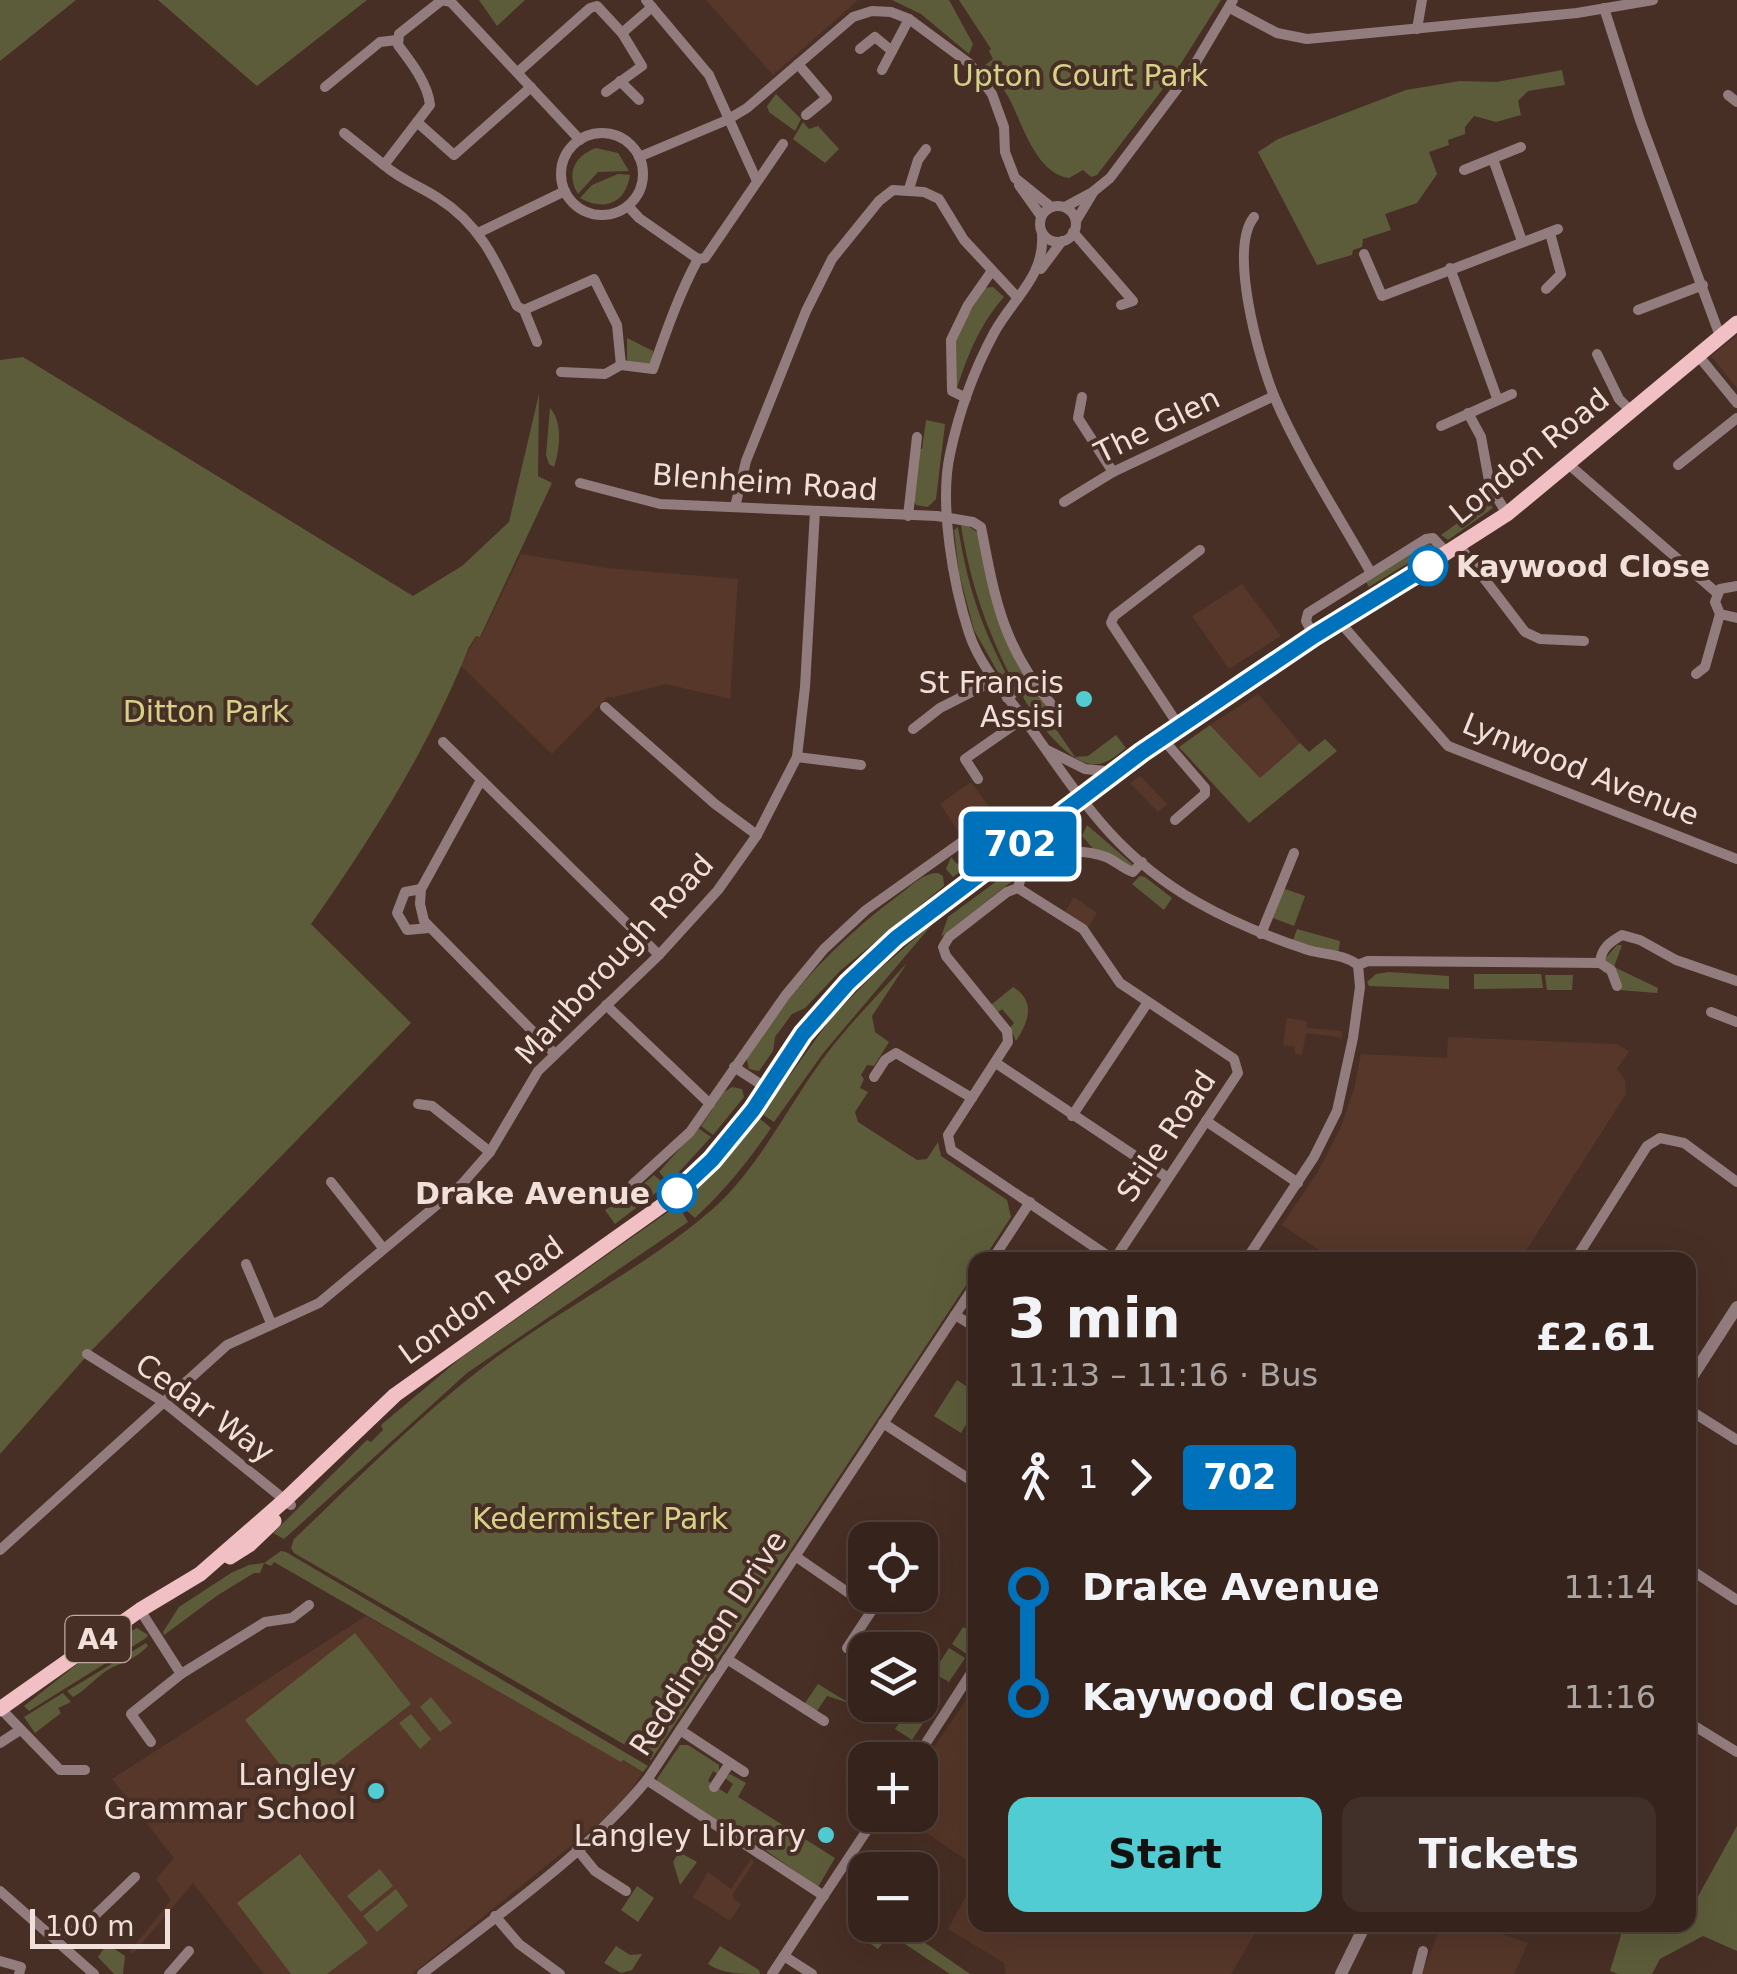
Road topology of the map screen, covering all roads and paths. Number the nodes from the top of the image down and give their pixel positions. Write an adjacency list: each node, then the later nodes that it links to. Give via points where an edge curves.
1 (442, 0): 12 (street); 17 (street)
2 (1422, 0): 10 (street)
3 (1654, 0): 8 (street)
4 (600, 3): 11 (street); 17 (street)
5 (649, 4): 11 (street); 24 (street, via 708,74)
6 (1232, 4): 10 (street, via 1277,33 1306,38); 39 (street, via 1192,69)
7 (1576, 6): 8 (street); 10 (street)
8 (1604, 8): 57 (street)
9 (909, 19): 14 (street); 15 (street, via 872,11 853,17); 35 (street, via 970,64 992,94)
10 (1417, 29)
11 (622, 33): 18 (street, via 642,66)
12 (396, 40): 20 (street, via 380,42); 25 (street, via 430,98)
13 (860, 50): 14 (street, via 875,37)
14 (892, 51): 16 (street)
15 (798, 64): 23 (street, via 827,98); 24 (street)
16 (882, 70)
17 (518, 72): 19 (street)
18 (620, 81): 21 (street); 22 (street)
19 (531, 87): 25 (street, via 454,155); 27 (street)
20 (326, 88)
21 (606, 92)
22 (639, 100)
23 (806, 115)
24 (728, 120): 31 (street); 36 (street)
25 (417, 122): 33 (street)
26 (344, 133): 33 (street)
27 (580, 140): 31 (street, via 592,134 620,138); 38 (street, via 565,158)
28 (783, 144): 36 (street)
29 (1521, 148): 32 (street)
30 (926, 149): 37 (street)
31 (639, 157): 40 (street, via 641,188)
32 (1493, 160): 34 (street); 49 (street)
33 (384, 165): 46 (street, via 439,198)
34 (1464, 170)
35 (1015, 178): 41 (street); 43 (street)
36 (756, 179): 51 (street, via 705,258)
37 (909, 189): 53 (street, via 939,199); 86 (street, via 893,190 879,201 832,259 746,461)
38 (565, 191): 40 (street, via 594,214); 46 (street)
39 (1094, 191): 42 (street); 45 (street)
40 (628, 206): 51 (street)
41 (1050, 207): 42 (street); 43 (street)
42 (1065, 207): 45 (street)
43 (1041, 216): 47 (street)
44 (1254, 217): 72 (street, via 1246,226 1241,265)
45 (1074, 227): 48 (street); 60 (street, via 1134,301)
46 (478, 232): 61 (street)
47 (1042, 234): 48 (street); 54 (street)
48 (1062, 241): 54 (street)
49 (1522, 241): 52 (street); 55 (street, via 1554,231)
50 (1364, 254): 52 (street, via 1382,296)
51 (698, 259): 68 (street, via 653,369)
52 (1450, 268): 74 (street)
53 (991, 272): 59 (street); 73 (street, via 950,340 952,390)
54 (1036, 275): 59 (street)
55 (1558, 280): 56 (street); 58 (street)
56 (1574, 284)
57 (1703, 286): 62 (street); 64 (street)
58 (1546, 289)
59 (1018, 298): 73 (street, via 996,328)
60 (1121, 305)
61 (524, 310): 65 (street); 68 (street, via 594,279 618,326)
62 (1638, 310)
63 (1737, 323): 64 (main road, London Road)
64 (1720, 336): 67 (main road, London Road)
65 (537, 342)
66 (1597, 354): 76 (street)
67 (1697, 354): 75 (street); 76 (main road, London Road)
68 (620, 365): 69 (street, via 604,374)
69 (562, 372)
70 (1512, 394): 74 (street)
71 (1082, 396): 83 (street, via 1078,418)
72 (1274, 396): 83 (street, The Glen); 93 (street)
73 (966, 398): 90 (street, via 949,458)
74 (1498, 398): 77 (street)
75 (1737, 403)
76 (1630, 410): 81 (main road, London Road)
77 (1468, 412): 79 (street); 88 (street, via 1481,438 1490,486)
78 (1737, 418): 82 (street)
79 (1441, 426)
80 (917, 437): 89 (street)
81 (1567, 463): 88 (main road, London Road); 95 (street)
82 (1678, 465)
83 (1113, 472): 85 (street, The Glen)
84 (580, 483): 86 (street, Blenheim Road, via 660,504)
85 (1064, 502)
86 (736, 507): 87 (street, Blenheim Road)
87 (815, 511): 89 (street, Blenheim Road); 113 (street, Marlborough Road)
88 (1507, 514): 92 (main road, London Road)
89 (908, 516): 90 (street, Blenheim Road)
90 (948, 520): 102 (street, via 970,637); 103 (street, via 981,528 996,608)
91 (1200, 550): 108 (street, via 1112,622)
92 (1454, 550): 93 (street, via 1426,539); 98 (main road, London Road); 100 (street, via 1525,632)
93 (1371, 573): 99 (street, via 1308,613)
94 (1737, 586): 95 (street)
95 (1717, 594): 96 (street)
96 (1720, 614): 97 (street); 101 (street, via 1705,667)
97 (1737, 618)
98 (1338, 620): 99 (main road, London Road); 123 (street, Lynwood Avenue, via 1448,746)
99 (1314, 636): 108 (main road, London Road)
100 (1584, 641)
101 (1696, 674)
102 (995, 680): 104 (street); 109 (street)
103 (1031, 680): 104 (street); 105 (street)
104 (1008, 698): 107 (street)
105 (1052, 705)
106 (605, 708): 120 (street)
107 (1024, 718): 112 (street); 116 (street, via 964,759)
108 (1179, 726): 110 (main road, London Road)
109 (913, 729)
110 (1162, 738): 115 (main road, London Road); 119 (street, via 1205,788)
111 (442, 742): 117 (street)
112 (1041, 747): 115 (street, via 1085,770); 118 (street)
113 (797, 757): 114 (street); 120 (street, Marlborough Road)
114 (861, 765)
115 (1116, 772): 118 (main road, London Road)
116 (978, 779)
117 (481, 780): 126 (street); 129 (street)
118 (1080, 800): 122 (main road, London Road); 124 (street)
119 (1175, 820)
120 (757, 836): 129 (street, Marlborough Road)
121 (1294, 853): 128 (street)
122 (1001, 858): 140 (street, via 980,829 866,910 814,961); 142 (main road, London Road, via 848,983 803,1034)
123 (1737, 859)
124 (1142, 862): 125 (street, via 1134,872 1080,851 1047,856 1023,870); 128 (street, via 1192,900)
125 (1018, 888): 134 (street, Stile Road, via 1083,929 1120,983); 139 (street, via 943,947 1006,1031 1008,1042)
126 (421, 889): 127 (street); 127 (street, via 405,892 396,913 408,930)
127 (429, 928): 138 (street)
128 (1261, 934): 131 (street)
129 (659, 955): 135 (street, Marlborough Road)
130 (1600, 964): 131 (street); 132 (street, via 1607,944 1622,935); 133 (street, via 1611,970)
131 (1358, 965): 152 (street, via 1347,1078 1337,1112)
132 (1737, 982)
133 (1617, 986)
134 (1148, 1002): 146 (street); 147 (street, Stile Road, via 1234,1059 1238,1073)
135 (606, 1005): 138 (street, Marlborough Road); 145 (street)
136 (1711, 1012): 137 (street)
137 (1737, 1022)
138 (554, 1053): 148 (street, Marlborough Road)
139 (996, 1063): 143 (street); 146 (street)
140 (734, 1067): 142 (street); 145 (street)
141 (874, 1077): 143 (street, via 896,1053)
142 (768, 1089): 174 (main road, London Road, via 672,1199 394,1395 332,1455 323,1476)
143 (972, 1098): 154 (street, via 948,1135 951,1150)
144 (418, 1104): 148 (street, via 432,1106)
145 (710, 1104): 153 (street, via 690,1132)
146 (1072, 1116): 149 (street)
147 (1206, 1122): 149 (street, Stile Road); 152 (street)
148 (490, 1152): 155 (street, Marlborough Road, via 462,1184)
149 (1168, 1178): 158 (street, Stile Road)
150 (331, 1182): 155 (street)
151 (1737, 1182): 160 (street, via 1684,1143 1660,1138 1647,1146)
152 (1298, 1183): 159 (street)
153 (633, 1184)
154 (1030, 1202): 156 (street); 157 (street)
155 (383, 1248): 166 (street, Marlborough Road, via 319,1303)
156 (997, 1252)
157 (1102, 1252)
158 (1119, 1252)
159 (1251, 1252)
160 (1580, 1252)
161 (246, 1264): 166 (street)
162 (968, 1296): 164 (street, Reddington Drive)
163 (1737, 1307): 168 (street)
164 (956, 1314): 165 (street); 171 (street, Reddington Drive)
165 (968, 1322)
166 (272, 1323): 169 (street, Marlborough Road, via 227,1345)
167 (86, 1354): 169 (street, Cedar Way)
168 (1696, 1371)
169 (165, 1403): 174 (street, Cedar Way); 175 (street, Marlborough Road)
170 (1696, 1414): 172 (street)
171 (883, 1424): 173 (street); 176 (street, Reddington Drive)
172 (1737, 1440)
173 (968, 1479)
174 (288, 1502): 181 (main road, London Road / A4, via 250,1545)
175 (0, 1550)
176 (795, 1556): 178 (street); 184 (street, Reddington Drive)
177 (1696, 1573): 179 (street)
178 (848, 1592)
179 (1737, 1600)
180 (309, 1605): 185 (street, via 292,1618 265,1622)
181 (140, 1610): 185 (street); 187 (main road, A4)
182 (870, 1612): 183 (street)
183 (847, 1648)
184 (727, 1659): 188 (street); 191 (street, Reddington Drive)
185 (181, 1674): 192 (street, via 131,1714)
186 (968, 1679): 193 (street)
187 (0, 1709): 190 (street)
188 (824, 1721)
189 (1696, 1727): 195 (street)
190 (20, 1730): 194 (street); 197 (street, via 60,1770)
191 (680, 1730): 196 (street); 199 (street, Reddington Drive)
192 (151, 1742)
193 (927, 1742)
194 (0, 1743)
195 (1737, 1752)
196 (730, 1763): 198 (street); 200 (street)
197 (85, 1770)
198 (744, 1772)
199 (647, 1780): 202 (street, Reddington Drive); 206 (street)
200 (714, 1786)
201 (866, 1832): 206 (street)
202 (577, 1849): 205 (street); 207 (street, Reddington Drive)
203 (135, 1877): 209 (street, via 82,1928)
204 (0, 1891): 209 (street)
205 (626, 1891)
206 (824, 1896): 212 (street)
207 (496, 1916): 217 (street, Reddington Drive); 218 (street, via 519,1944)
208 (1361, 1932): 221 (street)
209 (51, 1936): 215 (street)
210 (190, 1951): 216 (street)
211 (1423, 1951): 222 (street)
212 (784, 1956): 219 (street); 220 (street)
213 (0, 1961): 214 (street, via 20,1967)
214 (19, 1974)
215 (94, 1974)
216 (169, 1974)
217 (422, 1974)
218 (560, 1974)
219 (772, 1974)
220 (812, 1974)
221 (1341, 1974)
222 (1417, 1974)

